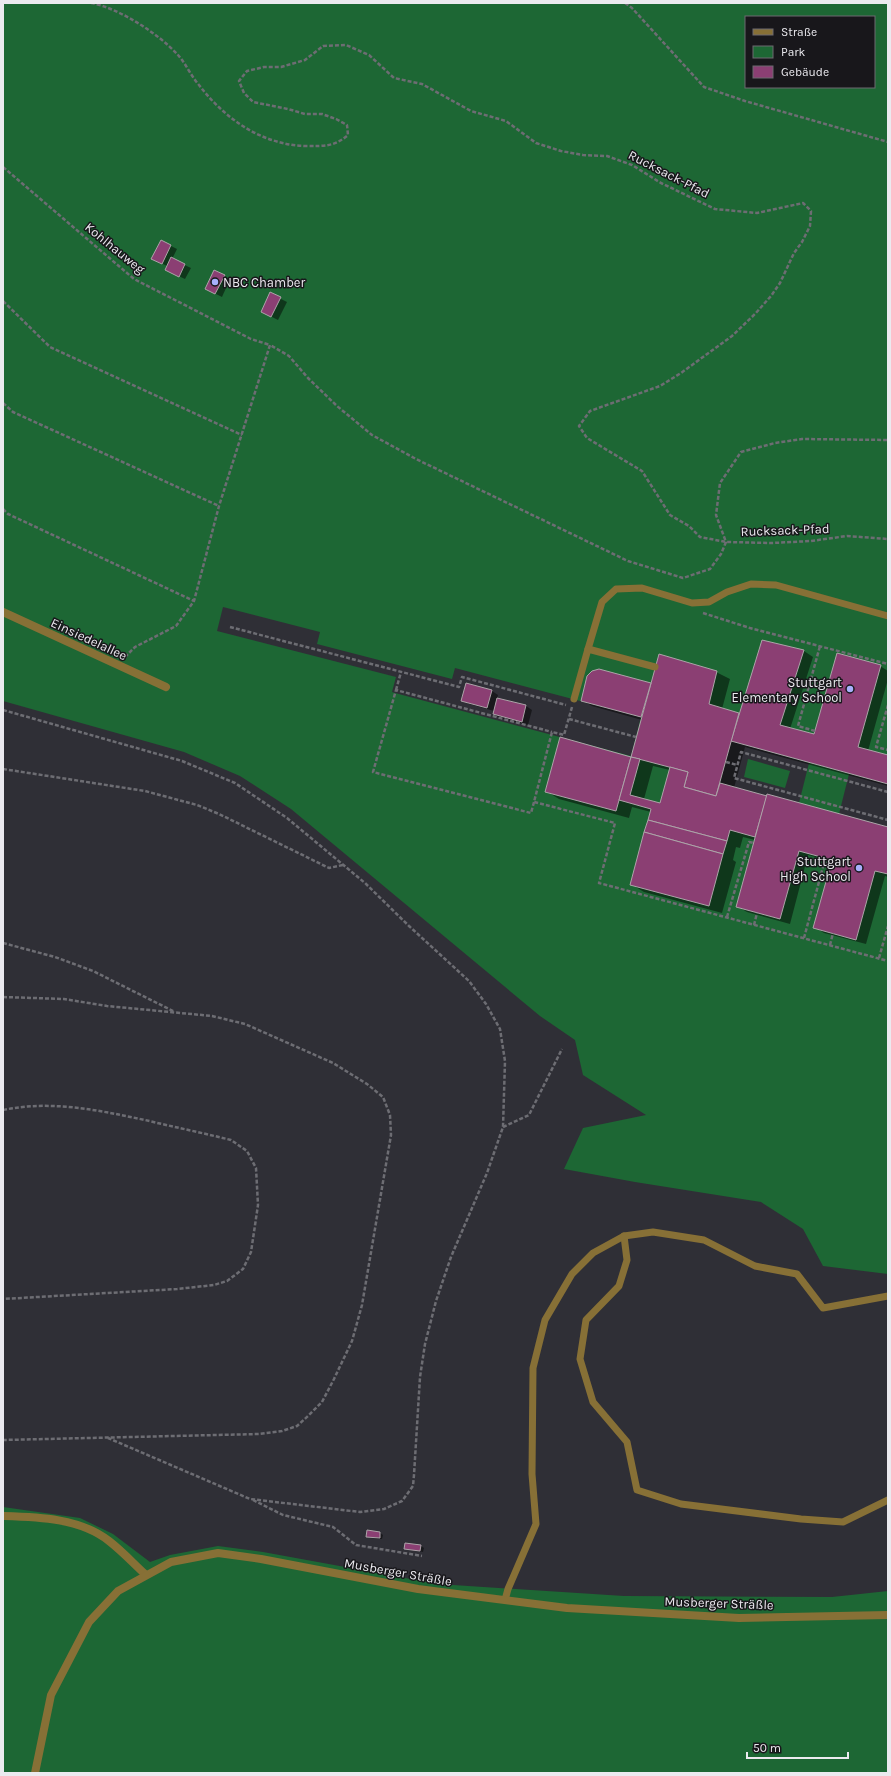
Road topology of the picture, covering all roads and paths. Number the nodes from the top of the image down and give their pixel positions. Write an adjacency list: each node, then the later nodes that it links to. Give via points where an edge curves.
1 (91, 3): 13 (path, Rucksack-Pfad, via 127,16 151,32 178,55 198,85 221,111 267,140 289,146 327,146 340,142 348,135 347,125 322,114 305,114 288,108 253,102 244,93 239,81 246,71 281,67 305,60 323,46 346,45 369,55 394,78 422,84 471,111 506,121 536,143 561,151 607,156 632,165 661,183 715,209 757,213 803,204 811,211 810,226 780,283 756,314 732,336 681,374 660,386 590,411 579,426 587,438 642,471 670,516 689,526 700,537)
2 (625, 3): 3 (path, via 704,87)
3 (888, 142)
4 (3, 167): 6 (path, Kohlhauweg, via 134,279 251,339)
5 (3, 301): 8 (path, via 50,347)
6 (270, 345): 8 (path); 13 (path, Kohlhauweg, via 289,356 337,406 372,436 628,562 683,578 710,569)
7 (3, 403): 10 (path, via 13,412)
8 (242, 435): 10 (path)
9 (888, 440): 13 (path, via 802,439 741,452 720,483 716,515)
10 (220, 506): 14 (path)
11 (3, 509): 14 (path, via 8,514)
12 (888, 539): 13 (path, Rucksack-Pfad, via 847,536 772,543)
13 (726, 542)
14 (194, 601): 22 (path, via 176,626 134,647)
15 (3, 612): 22 (street, Einsiedelallee)
16 (700, 612): 19 (path, via 750,628)
17 (888, 616): 20 (lane, via 776,585 751,584 727,592 709,602 692,603 642,588 616,589 602,602)
18 (230, 627): 24 (path)
19 (820, 645): 21 (path); 31 (path, via 798,726)
20 (588, 649): 23 (lane); 27 (lane)
21 (888, 664)
22 (118, 665): 25 (street, Einsiedelallee)
23 (655, 667)
24 (401, 672): 26 (path); 30 (path, via 459,687 462,677 572,706)
25 (166, 687)
26 (396, 690): 32 (path); 39 (path, via 373,772 531,813)
27 (574, 699)
28 (888, 705): 34 (path, via 876,747)
29 (3, 710): 42 (path, via 182,761 235,783 287,818)
30 (568, 719): 32 (path, via 564,735); 33 (path)
31 (815, 731)
32 (552, 732): 39 (path)
33 (636, 737)
34 (888, 750)
35 (726, 762): 36 (path)
36 (737, 765): 38 (path, via 741,752); 40 (path, via 734,778)
37 (3, 769): 42 (path, via 145,791 197,804 329,868)
38 (888, 792)
39 (534, 802): 45 (path, via 615,823 599,883)
40 (888, 820)
41 (754, 843): 45 (path, via 749,842)
42 (343, 865): 58 (path, via 469,981 486,1004 500,1029 505,1061)
43 (831, 865): 49 (path, via 824,863)
44 (757, 913): 46 (path)
45 (727, 917): 46 (path)
46 (754, 925): 49 (path)
47 (888, 926): 52 (path)
48 (833, 933): 51 (path)
49 (804, 938): 51 (path)
50 (3, 943): 55 (path, via 94,971)
51 (830, 945): 52 (path)
52 (879, 958): 53 (path)
53 (888, 961)
54 (3, 997): 55 (path, via 64,999)
55 (177, 1013): 62 (path, via 212,1016 245,1024 333,1063 367,1084 382,1097 390,1115 391,1135 357,1326 322,1402 297,1426 282,1431 259,1434)
56 (562, 1049): 58 (path, via 528,1116)
57 (3, 1110): 61 (path, via 49,1104 104,1111 231,1140 247,1151 256,1168 258,1205 251,1252 243,1269 227,1281 177,1289)
58 (503, 1127): 64 (path, via 488,1173 451,1257 436,1301 420,1378 412,1486 402,1501 384,1509 360,1512)
59 (624, 1236): 60 (lane, via 654,1232 704,1240 755,1266 796,1274 823,1308); 65 (lane, via 627,1260 619,1286 586,1320 580,1359 593,1402 627,1442 637,1490 681,1504 843,1522); 69 (lane, via 593,1254 572,1274 545,1320 533,1368 532,1474 536,1524)
60 (888, 1296)
61 (3, 1298)
62 (108, 1438): 63 (path); 64 (path)
63 (3, 1440)
64 (250, 1499): 67 (path, via 283,1515 333,1527 356,1544)
65 (888, 1500)
66 (3, 1516): 68 (street, via 43,1517 78,1524 108,1540)
67 (422, 1556)
68 (145, 1574): 69 (street, Musberger Sträßle, via 171,1562 218,1553 418,1589); 71 (street, Musberger Sträßle, via 118,1590 89,1622 51,1695)
69 (505, 1600): 70 (street, Musberger Sträßle, via 567,1608 740,1618)
70 (888, 1615)
71 (35, 1773)

